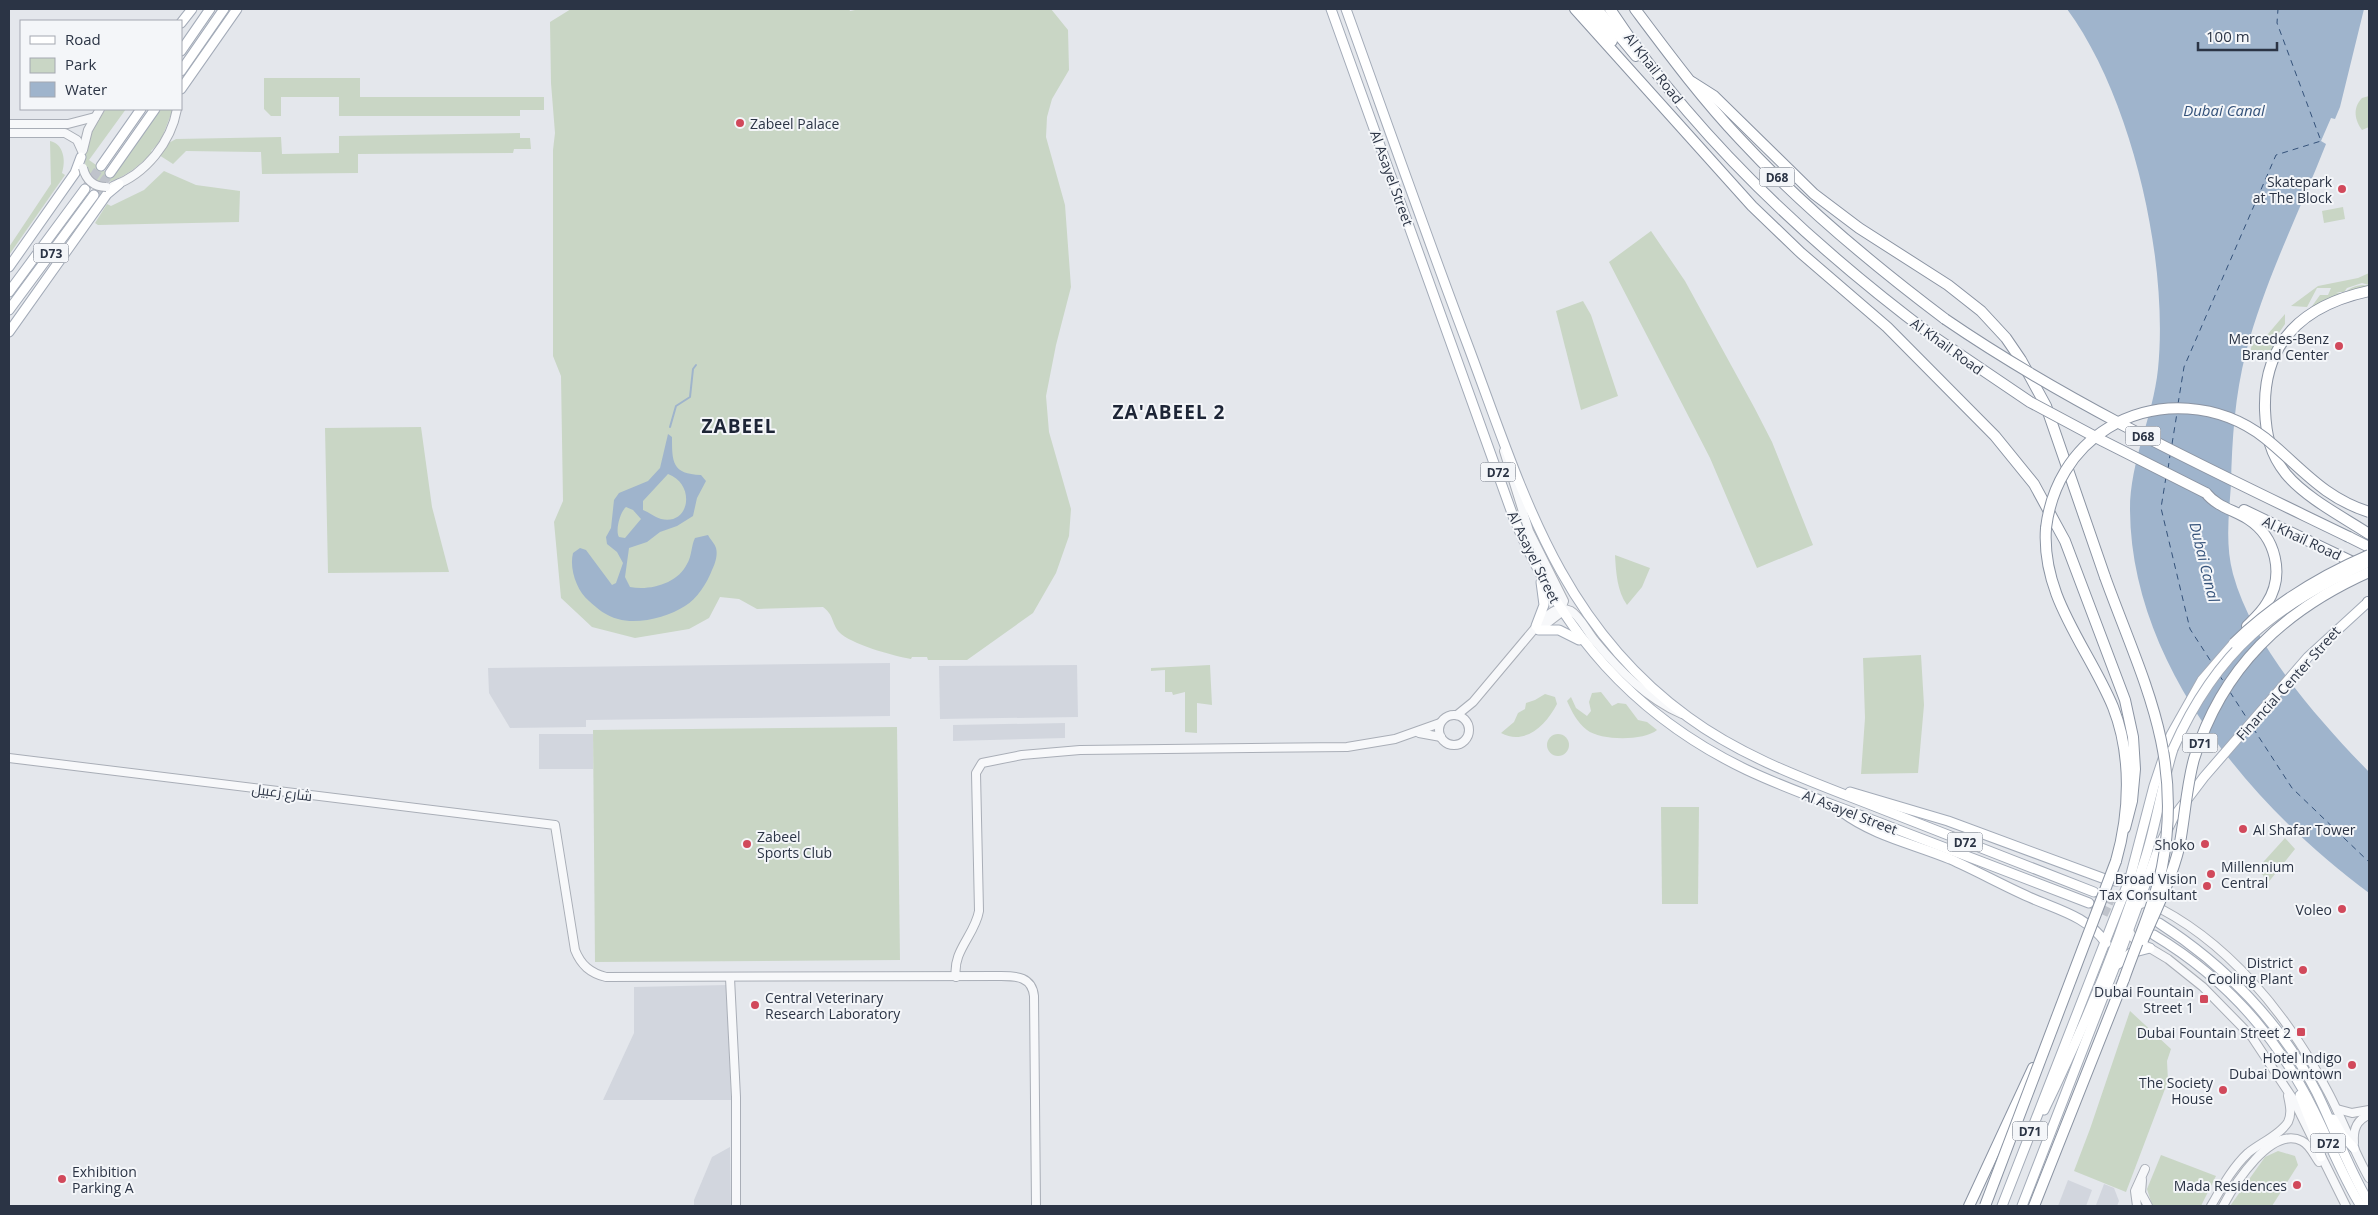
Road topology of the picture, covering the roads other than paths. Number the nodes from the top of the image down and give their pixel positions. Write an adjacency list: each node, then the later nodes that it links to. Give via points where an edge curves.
1 (192, 9): 12 (main road)
2 (210, 9): 13 (main road)
3 (224, 9): 14 (main road)
4 (237, 9): 18 (main road)
5 (1331, 9): 45 (main road, Al Asayel Street / D72, via 1507,501)
6 (1346, 9): 37 (main road, Al Asayel Street / D72)
7 (1576, 9): 15 (highway)
8 (1586, 9): 15 (highway)
9 (1596, 9): 17 (highway)
10 (1610, 9): 17 (highway, Al Khail Road / D68)
11 (1635, 9): 16 (highway, Al Khail Road / D68)
12 (182, 22)
13 (182, 50)
14 (182, 70)
15 (1638, 78): 61 (highway, via 1752,206 1887,327 1996,436 2034,484 2065,541 2125,700 2134,769 2132,801)
16 (1692, 82): 41 (highway, Al Khail Road / D68, bridge, via 1738,138 1791,192 1865,257 1946,318 2076,401); 77 (highway, bridge, via 1714,96 1814,194 1981,311 2006,338 2046,406 2157,717 2168,778 2162,868)
17 (1668, 87): 38 (highway, Al Khail Road / D68, bridge, via 1733,160 1800,227 1861,281 1934,338 2045,410)
18 (182, 89)
19 (99, 110): 23 (street)
20 (140, 110): 27 (main road)
21 (154, 110): 28 (main road)
22 (177, 110): 29 (street, via 170,132 157,153 136,174)
23 (95, 117): 24 (street, via 68,124); 26 (street)
24 (9, 124)
25 (9, 133): 26 (street, via 65,132 77,140)
26 (82, 154): 29 (street, bridge, via 86,177 93,184 106,187); 32 (main road, via 75,174)
27 (101, 166)
28 (110, 173)
29 (119, 184): 36 (main road, via 107,194)
30 (85, 189): 34 (main road, D73)
31 (94, 195): 35 (main road, D73)
32 (9, 267)
33 (2368, 291): 40 (highway, via 2327,305 2296,325 2275,354 2265,392 2268,438 2283,470 2308,494)
34 (9, 292)
35 (9, 310)
36 (9, 332)
37 (1503, 437): 47 (street, via 1520,506 1537,548 1563,596); 53 (main road, Al Asayel Street / D72, via 1544,542 1578,602 1627,663)
38 (2206, 493): 44 (highway, Al Khail Road / D68); 49 (highway, bridge, via 2218,504 2258,527 2270,544 2276,564 2276,578 2270,597)
39 (2369, 512): 61 (highway, bridge, via 2351,506 2324,490 2272,444 2246,426 2216,413 2175,408 2129,417 2091,441 2072,461 2058,484 2049,510 2045,556 2054,592 2109,698 2120,728 2126,775)
40 (2369, 534)
41 (2369, 547)
42 (2369, 555): 49 (highway, bridge, via 2293,594)
43 (2369, 562): 65 (main road, bridge, via 2300,598 2273,617 2246,640 2206,687 2173,749)
44 (2369, 571): 77 (highway, D71, bridge, via 2326,592 2291,616 2251,654 2226,688 2194,760 2174,865)
45 (1538, 572): 47 (main road, Al Asayel Street / D72); 48 (main road, via 1544,605)
46 (2369, 602): 62 (main road, Financial Center Street, via 2308,657 2204,777 2176,813)
47 (1561, 610): 48 (street, via 1554,610); 50 (main road, Al Asayel Street / D72); 53 (street, via 1574,613 1600,648 1641,689 1668,708)
48 (1538, 628): 50 (main road, via 1559,630); 51 (street)
49 (2234, 643): 63 (main road, D71, via 2202,680 2170,735)
50 (1585, 644): 60 (main road, Al Asayel Street / D72, via 1638,700 1690,738 1746,769)
51 (1473, 702): 52 (street); 54 (street)
52 (1457, 715): 54 (street); 55 (street)
53 (1688, 717): 59 (main road, Al Asayel Street / D72, via 1745,752)
54 (1467, 722): 57 (street, via 1469,734 1462,743 1452,745)
55 (1440, 723): 56 (street); 57 (street)
56 (1414, 734): 57 (street, via 1427,733); 75 (street, via 1347,747 1080,750 982,763 976,773 978,911 975,924 956,960)
57 (1441, 738)
58 (9, 758): 76 (street, شارع زعبيل, via 555,825 576,950 580,961 589,970 600,976 612,977)
59 (1837, 792): 63 (main road, via 1862,795 1924,813 2105,879); 64 (main road, D72)
60 (1832, 804): 66 (main road, Al Asayel Street / D72); 72 (main road, via 1868,827 2081,919 2094,928)
61 (2125, 828): 78 (highway, D71, bridge, via 2116,861)
62 (2155, 858): 65 (main road, Financial Center Street); 67 (main road, via 2156,890)
63 (2130, 878): 72 (main road, D71)
64 (2094, 892)
65 (2138, 897): 67 (street); 68 (main road); 70 (main road, Financial Center Street / D71)
66 (2089, 903)
67 (2164, 910): 82 (street, via 2215,946 2255,986 2302,1048)
68 (2127, 914): 70 (street); 86 (main road, via 2073,1051)
69 (2159, 923): 81 (main road, D72, via 2203,954 2242,990 2277,1031)
70 (2128, 932): 73 (street); 74 (main road, Financial Center Street / D71)
71 (2154, 935): 79 (main road, D72, via 2194,962 2230,993 2262,1028)
72 (2106, 943): 86 (main road, D71)
73 (2150, 948): 74 (main road, via 2128,955); 80 (street, via 2189,975 2234,1016 2260,1046)
74 (2115, 968): 97 (main road, Financial Center Street / D71)
75 (956, 977): 76 (street); 93 (street, via 1017,976 1026,979 1033,988)
76 (730, 978): 92 (street, via 736,1097)
77 (2124, 979): 98 (highway, D71)
78 (2046, 1048): 94 (highway, bridge, via 2029,1076); 95 (highway, D71, bridge)
79 (2289, 1066): 87 (main road); 105 (main road, D72, via 2321,1125 2340,1171)
80 (2286, 1087): 87 (street); 88 (street, via 2291,1112 2287,1123)
81 (2317, 1094): 85 (main road, via 2342,1135); 91 (main road, D72, via 2345,1159)
82 (2337, 1108): 83 (street, via 2352,1113); 85 (street)
83 (2369, 1110)
84 (2369, 1115): 85 (street, via 2356,1126)
85 (2354, 1148): 90 (street)
86 (2023, 1152): 96 (main road, D71)
87 (2321, 1158): 89 (street)
88 (2232, 1170): 101 (street); 102 (street)
89 (2329, 1175): 103 (street, via 2306,1144 2295,1138 2282,1140 2251,1164); 104 (street)
90 (2369, 1178)
91 (2369, 1203)
92 (736, 1206)
93 (1036, 1206)
94 (1969, 1206)
95 (1985, 1206)
96 (2002, 1206)
97 (2022, 1206)
98 (2034, 1206)
99 (2137, 1206): 100 (street, via 2135,1191 2145,1169 2141,1194)
100 (2148, 1206)
101 (2211, 1206)
102 (2217, 1206)
103 (2223, 1206)
104 (2346, 1206)
105 (2361, 1206)

